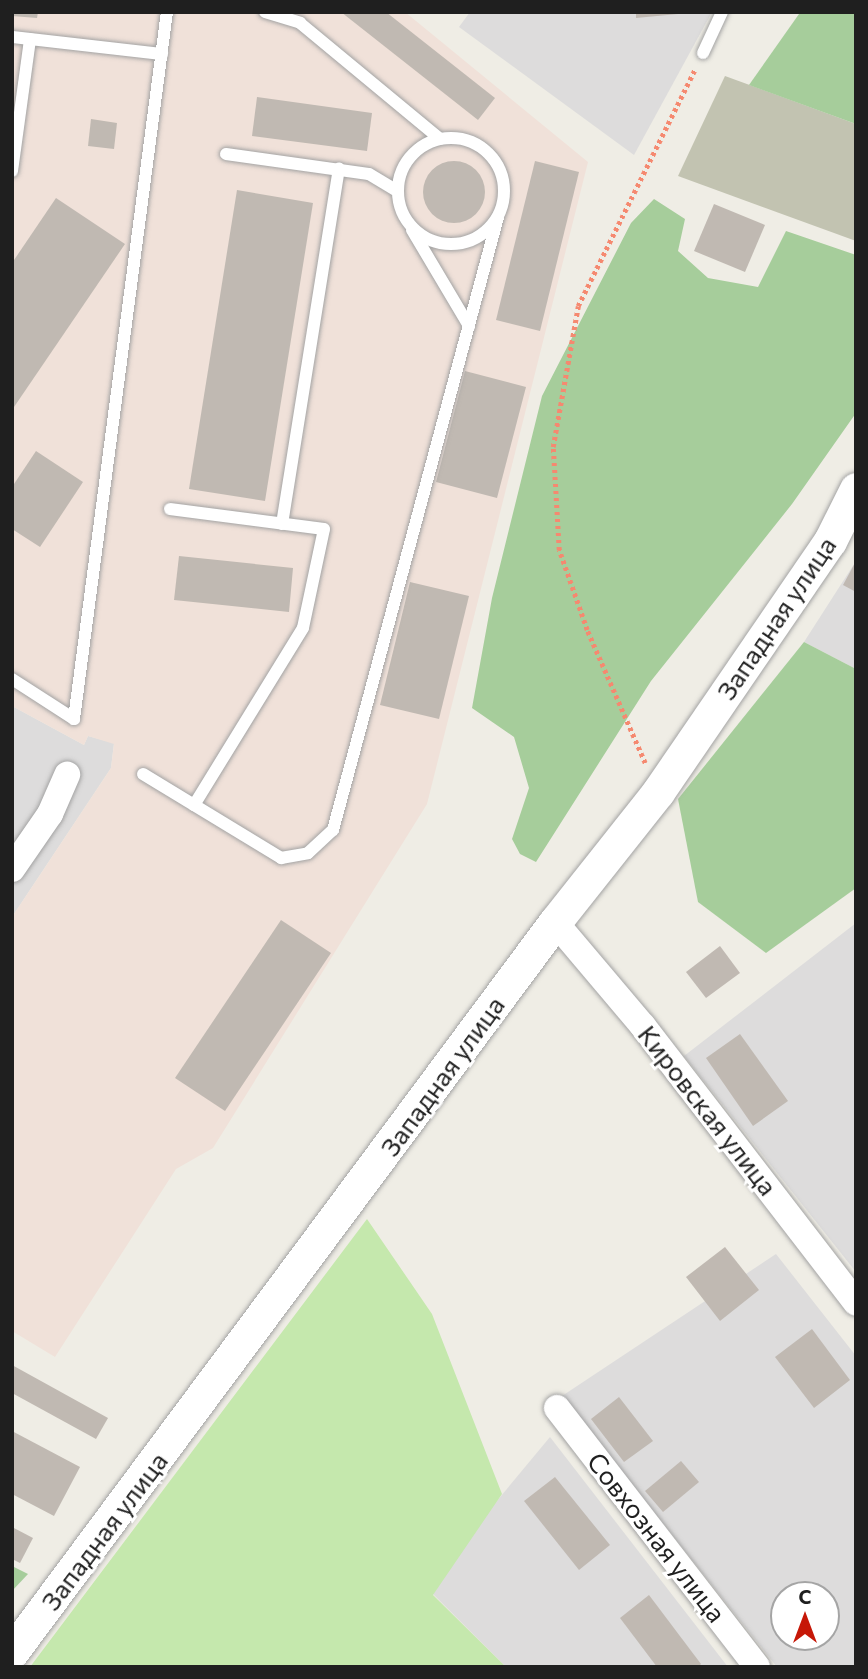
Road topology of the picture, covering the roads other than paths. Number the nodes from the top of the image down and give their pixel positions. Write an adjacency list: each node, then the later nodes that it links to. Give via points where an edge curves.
1 (167, 12): 7 (lane)
2 (265, 12): 8 (lane, via 300,23)
3 (722, 12): 6 (lane)
4 (12, 37): 5 (lane)
5 (30, 39): 7 (lane); 11 (lane)
6 (703, 53)
7 (162, 54): 19 (lane, via 74,719)
8 (440, 139): 12 (lane, via 413,153); 13 (lane, via 473,143 488,153 501,172 505,191)
9 (226, 154): 10 (lane)
10 (339, 169): 12 (lane, via 369,174); 18 (lane)
11 (12, 171)
12 (397, 191): 14 (lane)
13 (498, 217): 14 (lane, via 473,240 450,245 434,242); 15 (lane)
14 (408, 223): 15 (lane)
15 (469, 326): 22 (lane, via 333,830 308,853 281,858)
16 (856, 489): 24 (street, Западная улица, via 817,561 657,792)
17 (170, 509): 18 (lane)
18 (282, 524): 22 (lane, via 324,529 303,628)
19 (12, 679)
20 (143, 774): 22 (lane)
21 (67, 775): 23 (street, via 50,814)
22 (194, 805)
23 (12, 869)
24 (555, 922): 25 (street, Кировская улица, via 643,1026); 27 (street, Западная улица)
25 (856, 1303)
26 (557, 1408): 28 (street, Совхозная улица)
27 (12, 1652)
28 (757, 1667)

